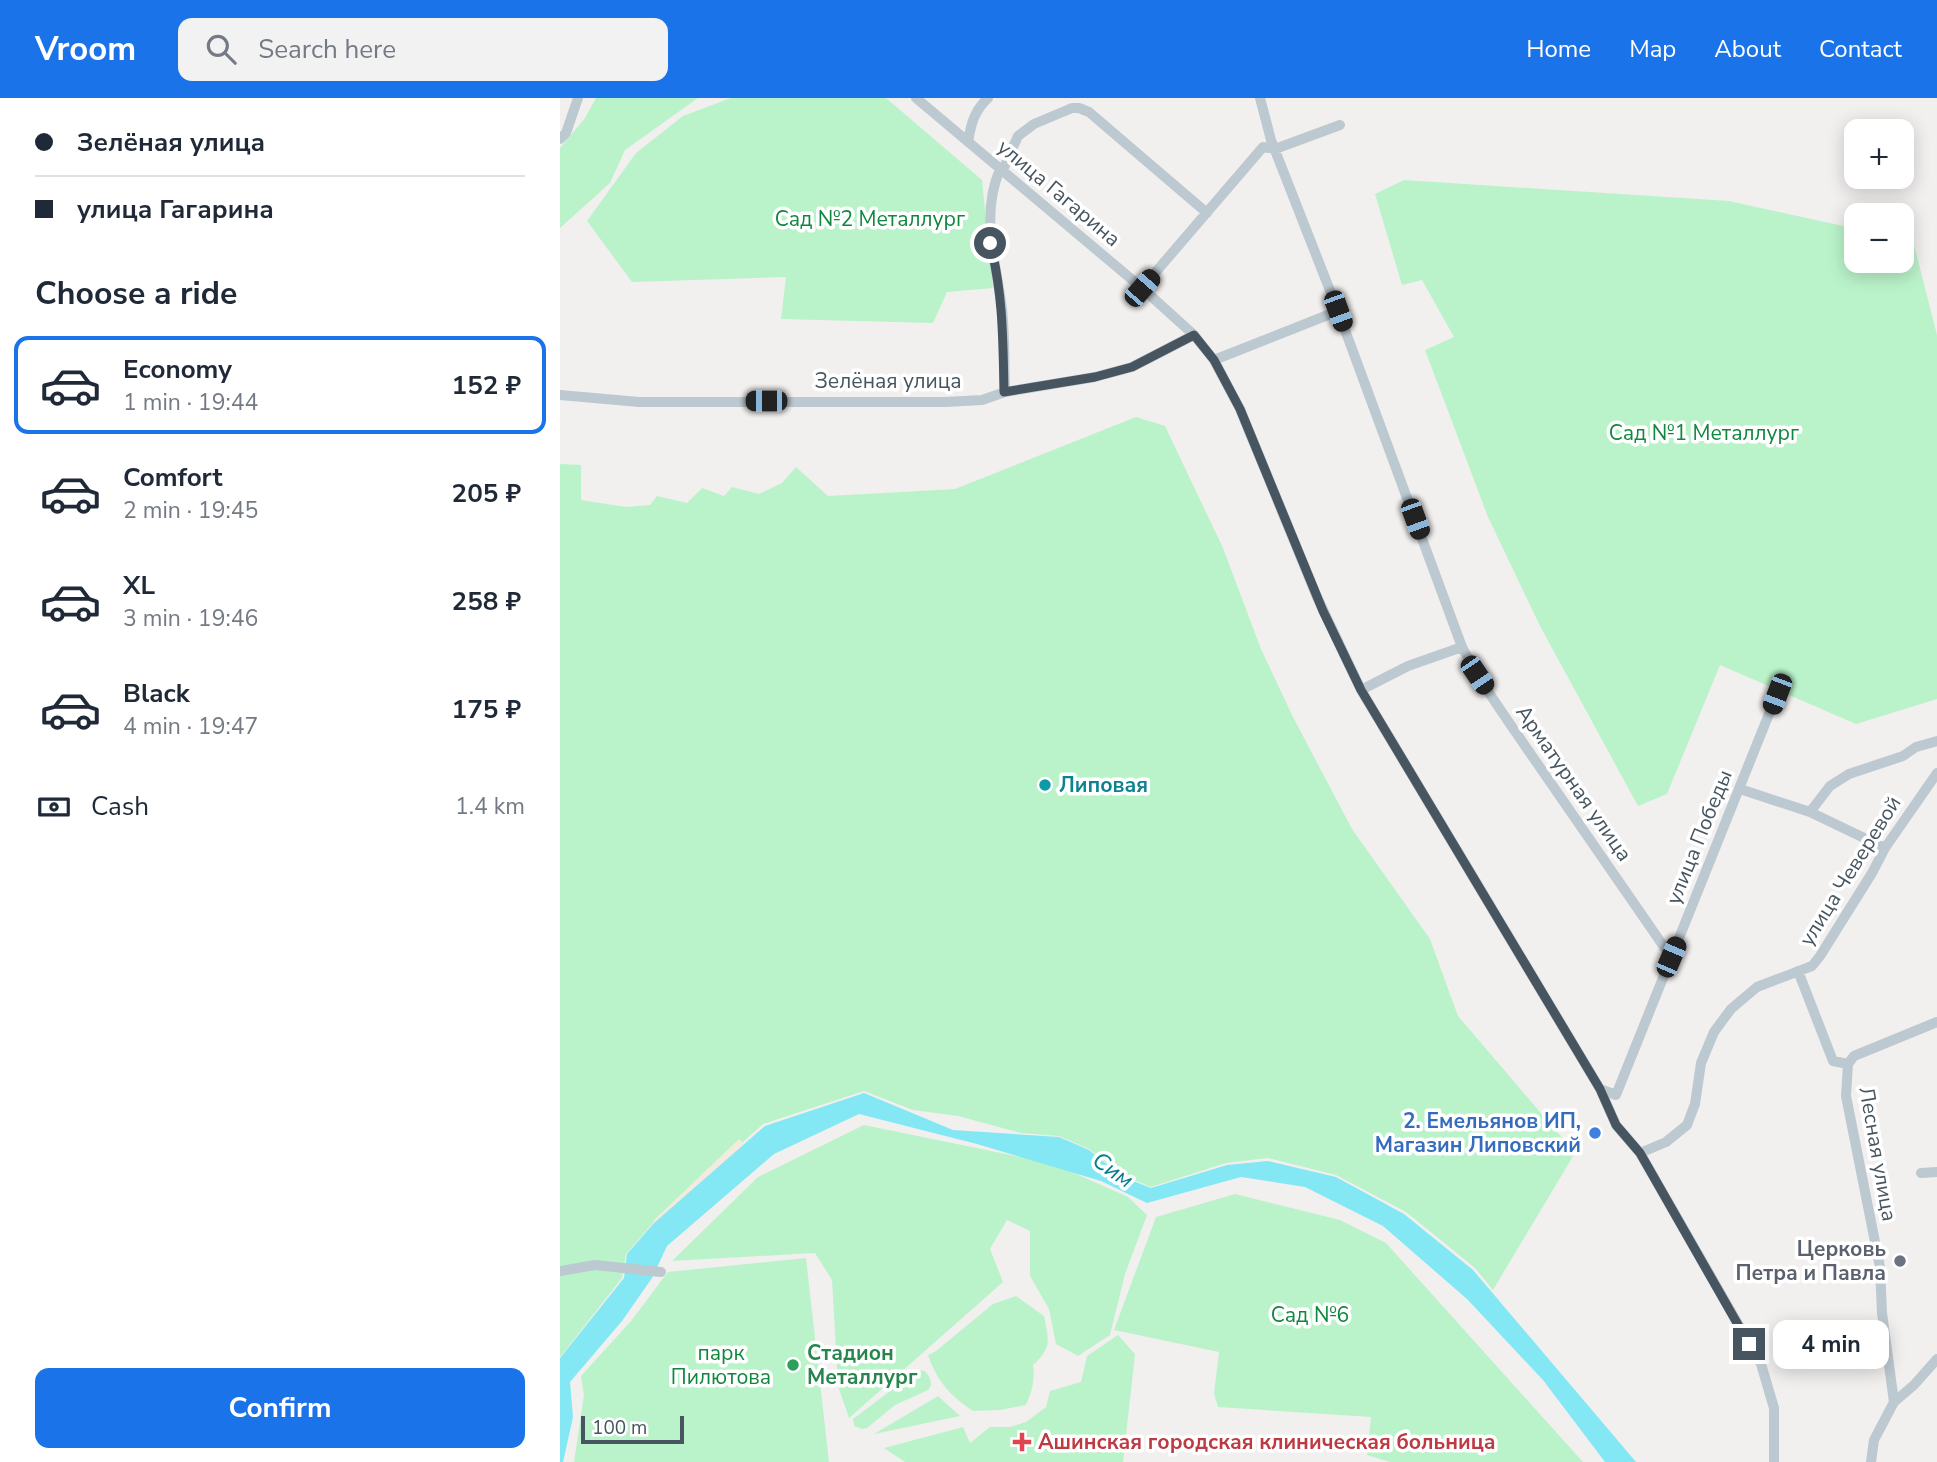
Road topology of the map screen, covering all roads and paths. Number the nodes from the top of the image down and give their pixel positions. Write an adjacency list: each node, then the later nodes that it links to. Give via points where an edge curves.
1 (579, 98): 6 (street)
2 (916, 98): 7 (street, улица Гагарина)
3 (988, 98): 7 (street, via 978,107)
4 (1260, 98): 8 (street, Арматурная улица)
5 (1340, 125): 8 (street)
6 (560, 139)
7 (968, 142): 9 (street, улица Гагарина)
8 (1275, 149): 10 (street, via 1263,147); 12 (street, Арматурная улица)
9 (1001, 171): 10 (street, via 1018,136 1034,124 1079,108); 11 (street, улица Гагарина); 15 (street, via 993,185 988,218 998,273)
10 (1207, 213): 11 (street)
11 (1142, 288): 13 (street, улица Гагарина)
12 (1338, 311): 14 (street); 17 (street, Арматурная улица)
13 (1194, 335): 14 (street, улица Гагарина); 15 (street, Зелёная улица, via 1132,367)
14 (1214, 360): 18 (street, улица Гагарина, via 1240,409 1329,625)
15 (1004, 392): 16 (street, Зелёная улица, via 982,400 945,402 639,402)
16 (560, 395)
17 (1462, 647): 18 (street, via 1408,666); 25 (street, Арматурная улица)
18 (1361, 690): 29 (street, улица Гагарина)
19 (1777, 694): 22 (street, улица Победы)
20 (1937, 741): 23 (street, улица Чеверевой, via 1849,774 1830,786)
21 (1937, 773): 24 (street, улица Чеверевой)
22 (1740, 789): 23 (street); 25 (street, улица Победы)
23 (1810, 813): 24 (street)
24 (1885, 848): 26 (street, улица Чеверевой, via 1820,956 1812,966)
25 (1671, 957): 29 (street, улица Победы, via 1616,1095)
26 (1798, 971): 28 (street, Лесная улица, via 1833,1061); 30 (street, улица Чеверевой, via 1757,987 1731,1009 1714,1032 1701,1063 1687,1125)
27 (1937, 1022): 28 (street, via 1854,1056)
28 (1848, 1064): 36 (street, Лесная улица, via 1846,1096 1880,1267)
29 (1600, 1089): 30 (street, улица Гагарина, via 1616,1125)
30 (1640, 1153): 37 (street, улица Гагарина, via 1761,1364 1774,1408)
31 (1937, 1172): 32 (street)
32 (1921, 1173)
33 (560, 1271): 34 (street, via 615,1265)
34 (662, 1272)
35 (1937, 1359): 36 (street)
36 (1894, 1402): 38 (street, via 1874,1440)
37 (1774, 1462)
38 (1871, 1462)

